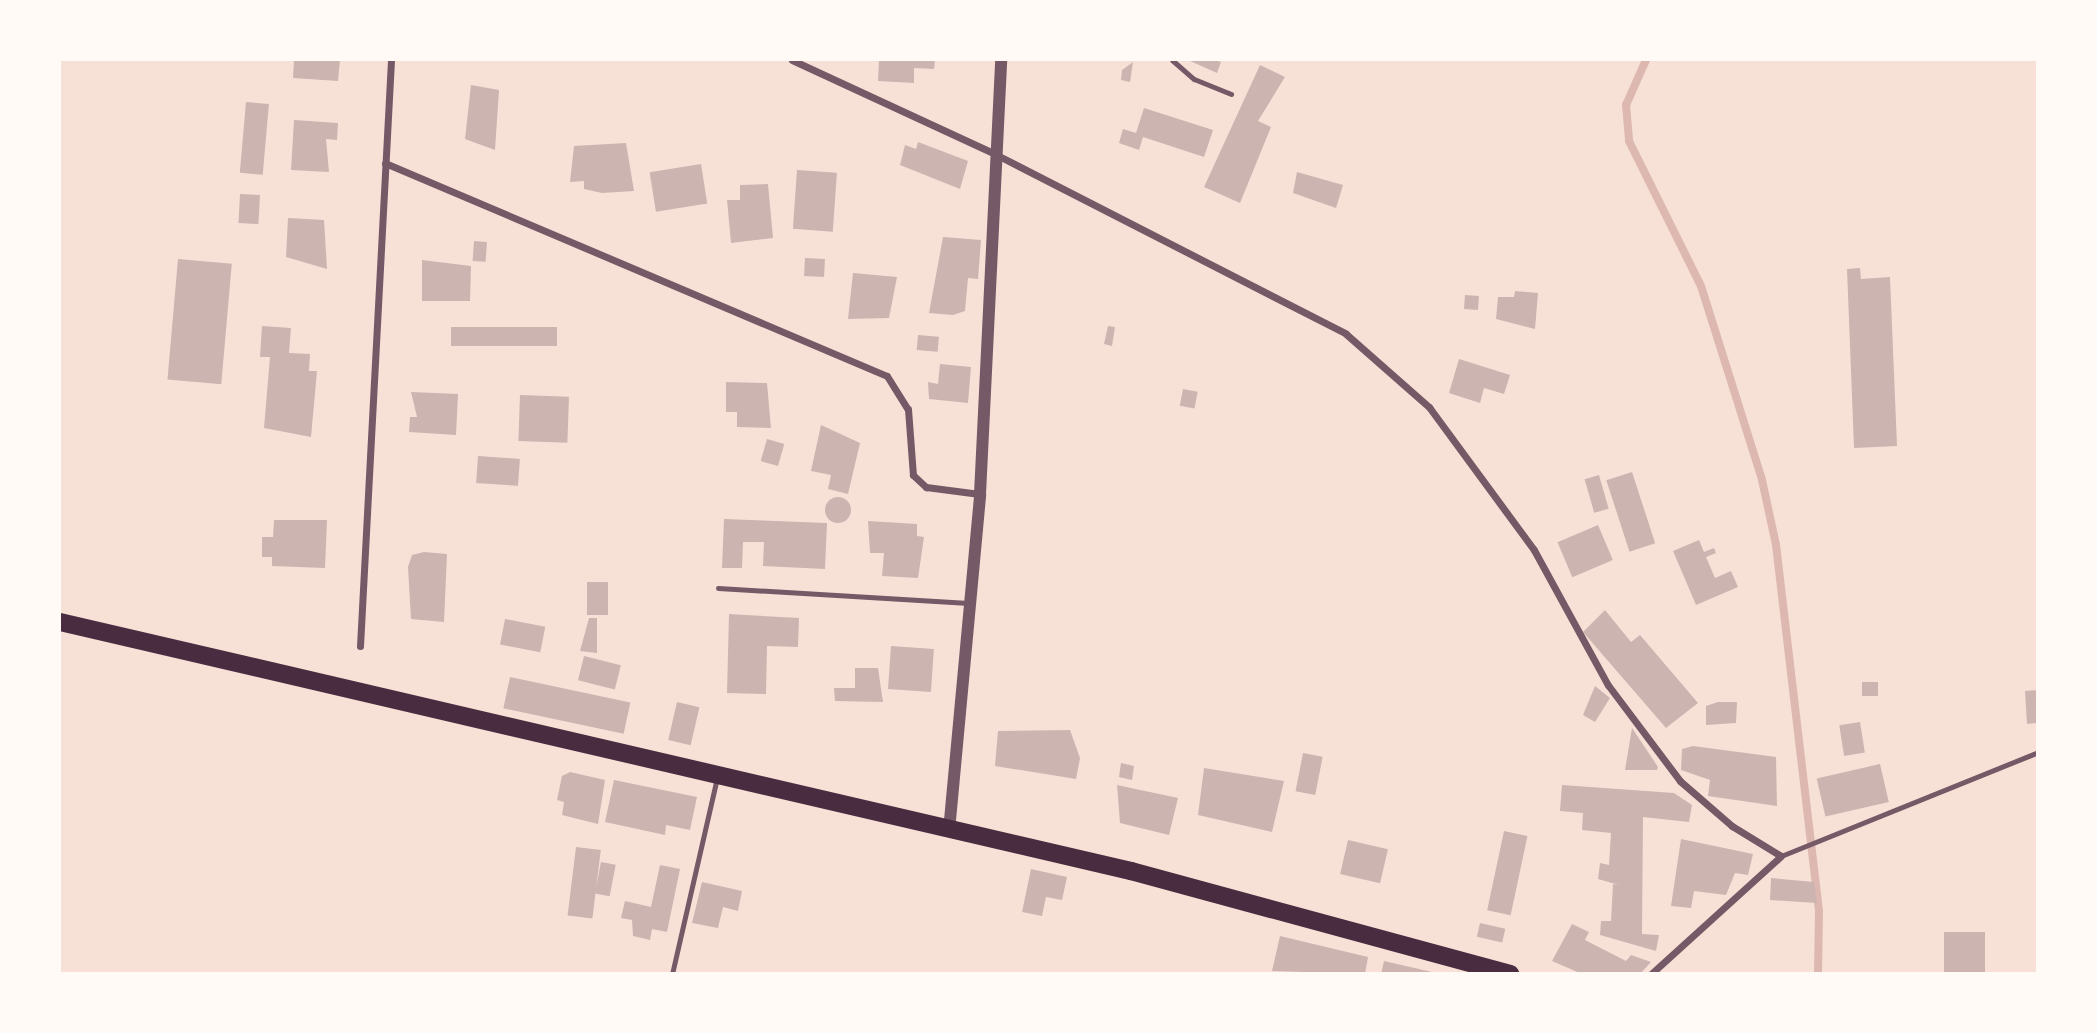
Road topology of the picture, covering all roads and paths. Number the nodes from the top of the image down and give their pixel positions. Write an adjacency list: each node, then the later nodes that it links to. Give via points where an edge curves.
1 (391, 60): 7 (street)
2 (792, 60): 6 (street)
3 (1001, 60): 6 (street)
4 (1172, 60): 5 (lane, via 1194,79)
5 (1231, 94)
6 (995, 154): 8 (street); 16 (street, via 1346,334 1429,407 1534,550 1608,685 1680,780 1732,826)
7 (385, 163): 8 (street, via 887,376 908,409 913,475 926,487); 12 (street)
8 (980, 494): 10 (street)
9 (718, 588): 10 (lane)
10 (972, 603): 15 (street)
11 (60, 622): 14 (main road)
12 (359, 646)
13 (2038, 751): 16 (lane)
14 (717, 777): 15 (main road); 17 (lane)
15 (949, 831): 18 (main road, via 1141,874)
16 (1781, 856): 19 (street)
17 (672, 974)
18 (1510, 974)
19 (1651, 974)

